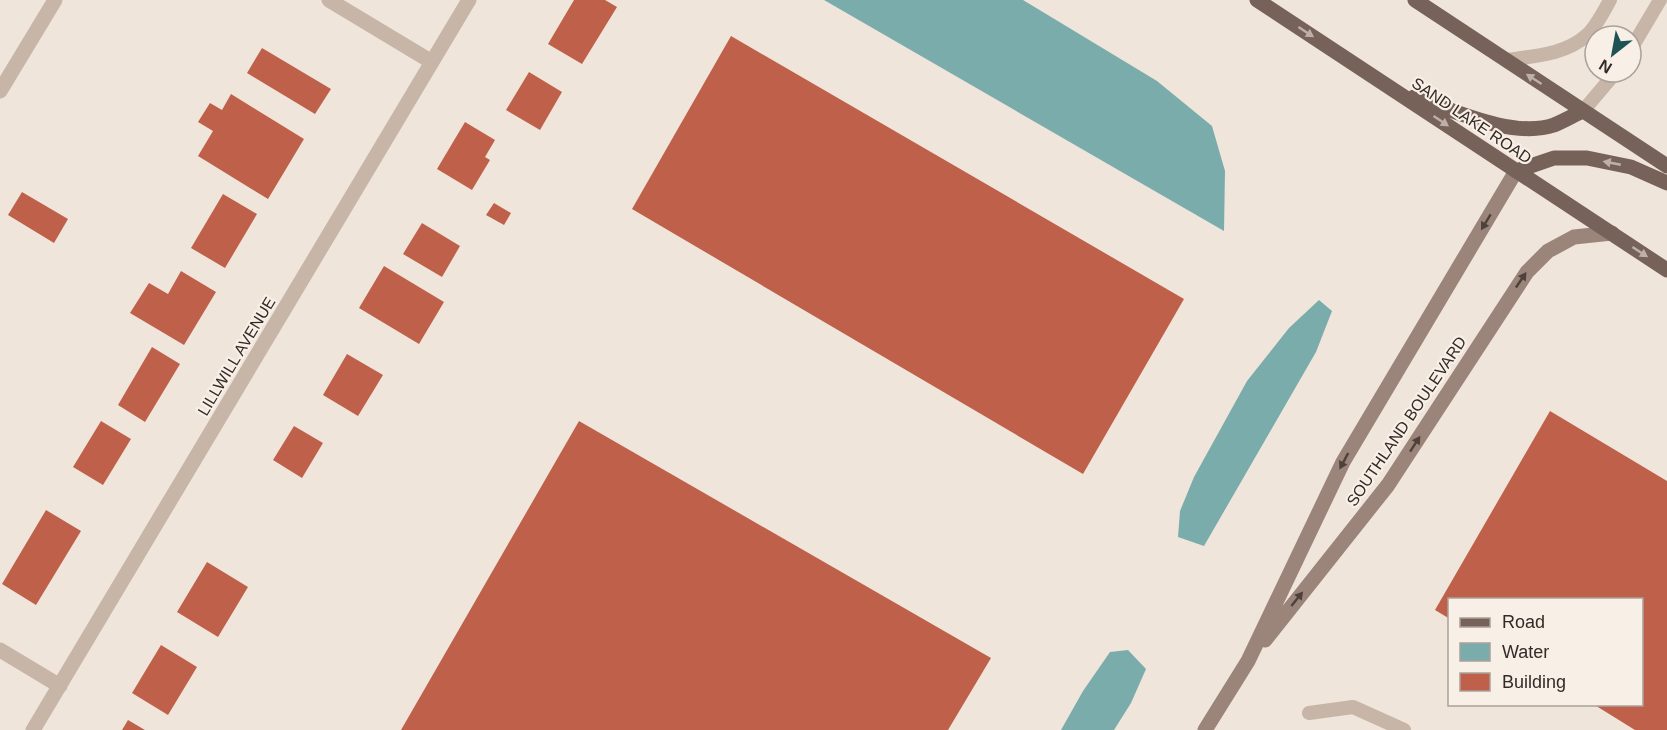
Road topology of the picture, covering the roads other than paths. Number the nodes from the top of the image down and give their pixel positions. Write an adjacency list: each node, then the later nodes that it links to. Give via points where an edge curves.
1 (55, 0): 13 (street)
2 (329, 0): 10 (street)
3 (469, 0): 10 (street, LILLWILL AVENUE)
4 (1257, 0): 12 (main road, SAND LAKE ROAD, one-way to 12)
5 (1414, 0): 9 (main road)
6 (1610, 0): 9 (lane, via 1587,35 1567,48 1548,55)
7 (1660, 0): 8 (lane)
8 (1643, 29)
9 (1506, 60): 14 (main road, one-way to 9)
10 (432, 62): 22 (street, LILLWILL AVENUE)
11 (1606, 84): 14 (lane)
12 (1392, 89): 14 (main road, via 1491,123 1528,128 1552,125); 16 (main road, SAND LAKE ROAD, one-way to 16)
13 (0, 91)
14 (1583, 111): 15 (main road)
15 (1667, 166)
16 (1516, 171): 17 (main road, one-way to 16, via 1631,167 1587,158 1554,159); 18 (main road, SAND LAKE ROAD); 21 (street, SOUTHLAND BOULEVARD, one-way to 21, via 1343,462)
17 (1667, 183)
18 (1612, 234): 19 (main road, SAND LAKE ROAD, one-way to 19); 21 (street, SOUTHLAND BOULEVARD, one-way to 18, via 1388,485 1527,272 1548,251 1574,237)
19 (1667, 270)
20 (0, 650): 22 (street)
21 (1248, 661): 25 (street, SOUTHLAND BOULEVARD)
22 (60, 686): 24 (street, LILLWILL AVENUE)
23 (1309, 713): 26 (lane, via 1353,707)
24 (33, 730)
25 (1205, 730)
26 (1404, 730)

